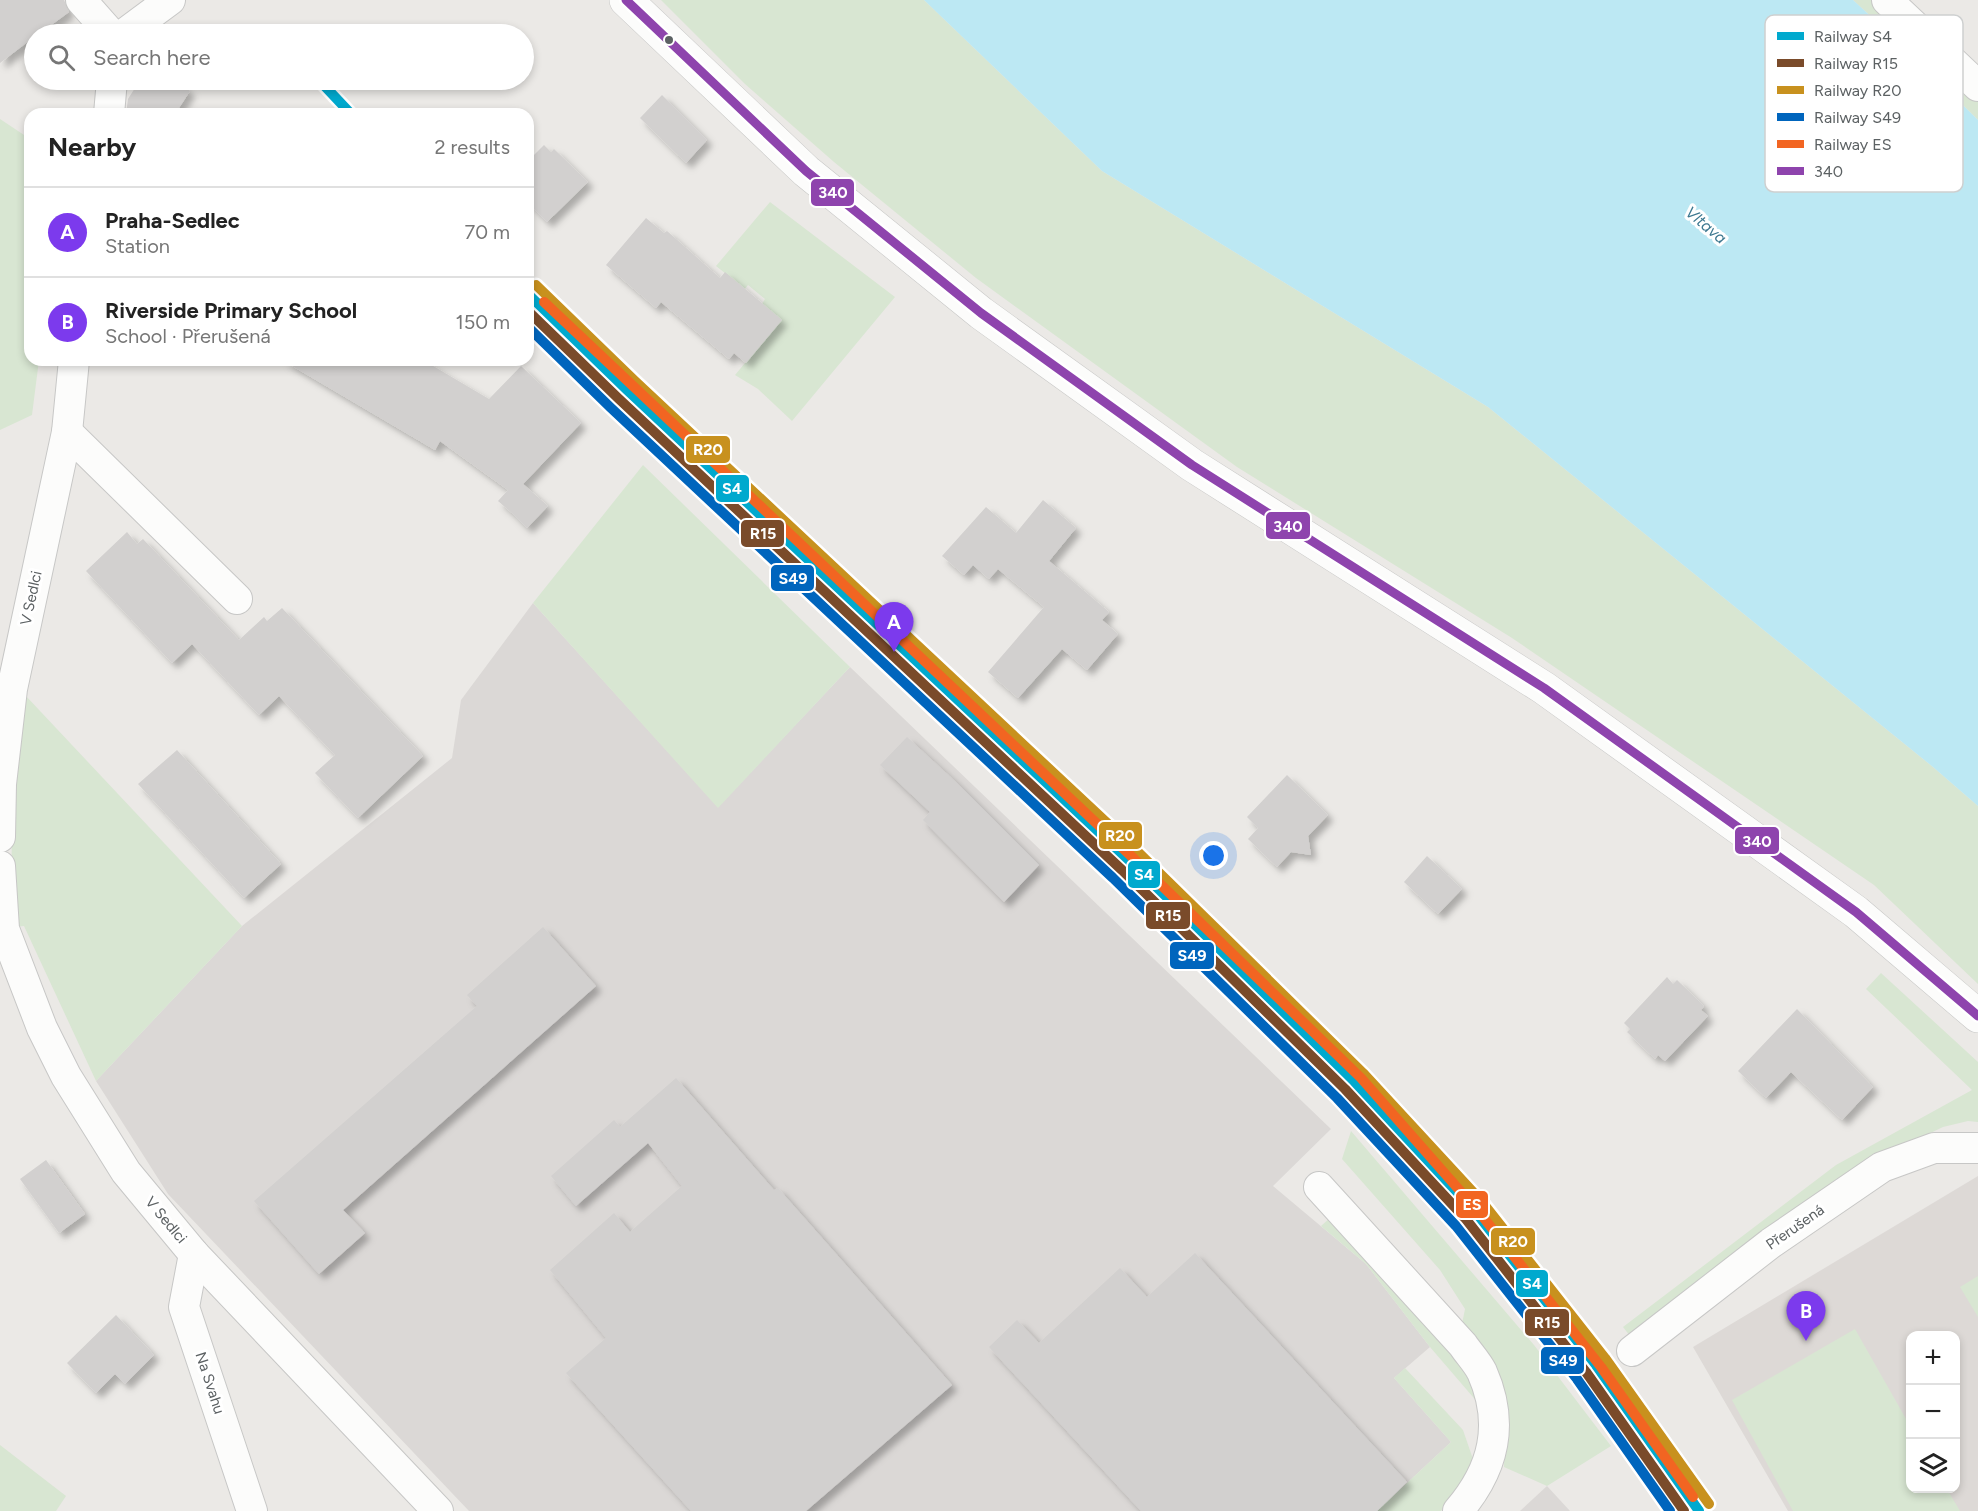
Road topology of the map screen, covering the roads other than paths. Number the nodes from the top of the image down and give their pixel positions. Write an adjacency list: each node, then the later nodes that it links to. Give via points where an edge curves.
1 (81, 0): 6 (street)
2 (170, 0): 7 (street)
3 (626, 0): 17 (main road, via 806,171 981,313 1192,465 1544,688 1856,912)
4 (1887, 0): 5 (street)
5 (1903, 15)
6 (102, 24)
7 (138, 24)
8 (1963, 72): 9 (street)
9 (1978, 86)
10 (111, 90): 11 (street)
11 (110, 108)
12 (73, 366): 13 (street, V Sedlci)
13 (67, 432): 14 (street); 15 (street, V Sedlci, via 12,689 1,784)
14 (237, 599)
15 (0, 837)
16 (0, 866): 20 (street, V Sedlci, via 4,929 42,1028 66,1076 126,1172)
17 (1978, 1017)
18 (1978, 1148): 21 (street, Přerušená, via 1934,1148 1882,1167 1771,1243)
19 (1319, 1187): 24 (street, via 1463,1345 1481,1370 1491,1395 1494,1436 1489,1464 1480,1483)
20 (194, 1254): 22 (street, Na Svahu, via 184,1307); 23 (street, V Sedlci)
21 (1632, 1351)
22 (252, 1511)
23 (438, 1511)
24 (1458, 1511)

